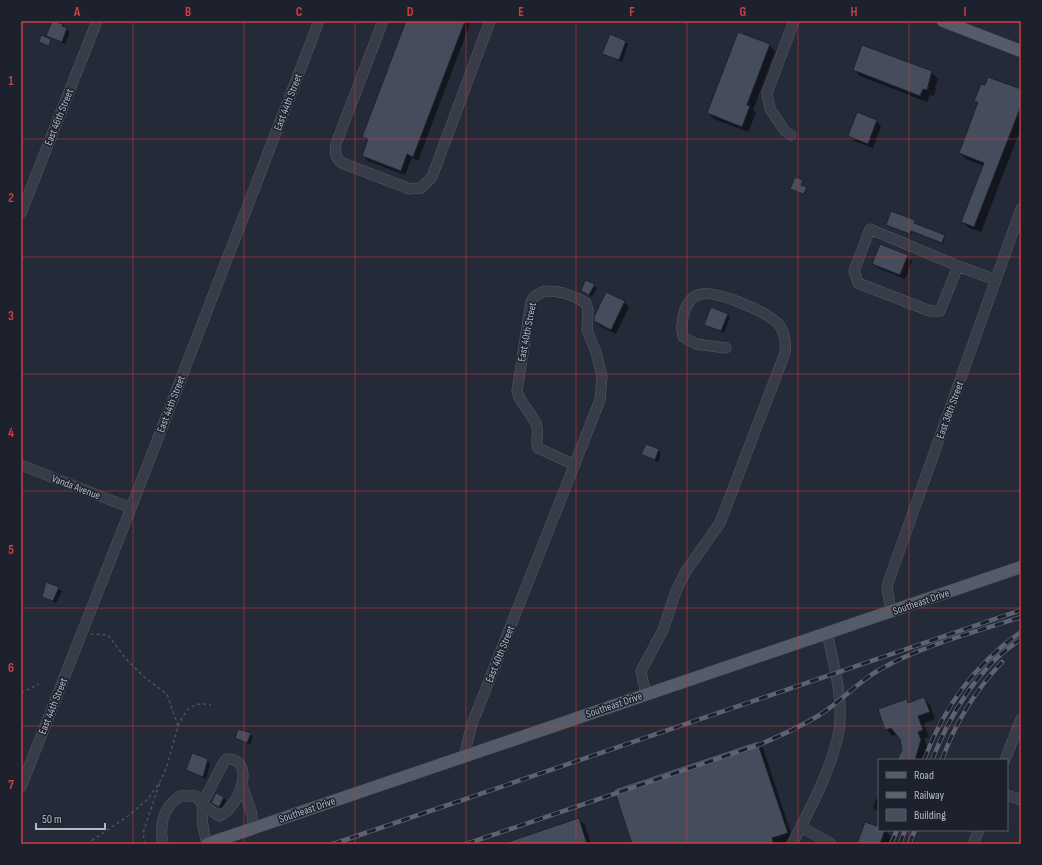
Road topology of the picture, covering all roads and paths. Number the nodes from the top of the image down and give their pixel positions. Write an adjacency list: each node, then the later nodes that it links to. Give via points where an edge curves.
1 (97, 21): 10 (street, East 46th Street)
2 (319, 21): 16 (street, East 44th Street)
3 (383, 21): 4 (street, via 335,152 337,159 342,163 410,190 421,188 432,176)
4 (490, 21)
5 (794, 21): 8 (street, via 767,93 770,109)
6 (943, 21): 7 (main road)
7 (1021, 51)
8 (790, 135)
9 (1021, 209): 12 (street, East 38th Street)
10 (21, 212)
11 (958, 266): 11 (street, via 940,311 930,311 858,284 854,271 870,229); 12 (street)
12 (996, 280): 18 (street, East 38th Street, via 889,580 887,587)
13 (726, 348): 23 (street, via 696,344 683,337 683,317 694,297 708,293 764,314 782,331 785,353 720,524 686,571 676,591 664,630 641,671)
14 (575, 465): 14 (street, East 40th Street, via 538,448 537,426 517,391 531,302 543,291 560,293 586,303 587,330 602,377 600,400); 27 (street, East 40th Street, via 472,724)
15 (21, 466): 16 (street, Vanda Avenue)
16 (131, 508): 19 (street, East 44th Street)
17 (1021, 567): 18 (main road, Southeast Drive)
18 (890, 612): 20 (main road, Southeast Drive)
19 (81, 633): 26 (path, via 108,635 144,677 167,694); 31 (street, East 44th Street)
20 (827, 633): 23 (main road, Southeast Drive); 35 (street, via 836,673 838,739)
21 (39, 684): 22 (path)
22 (21, 694)
23 (646, 694): 27 (main road, Southeast Drive)
24 (211, 706): 26 (path, via 198,703 192,706)
25 (1021, 719): 28 (street)
26 (178, 726): 29 (path)
27 (464, 756): 36 (main road, Southeast Drive)
28 (1006, 759)
29 (161, 780): 38 (path, via 148,799); 39 (path, via 143,833)
30 (242, 785): 34 (street, via 233,807 225,813 219,816); 34 (street, via 242,766 237,761 226,759); 36 (street)
31 (21, 786)
32 (1008, 795): 33 (street)
33 (1021, 800)
34 (203, 805): 40 (street, via 196,796 180,796 174,799 163,816); 41 (street, via 201,821)
35 (801, 826): 42 (street); 43 (street)
36 (254, 828): 41 (main road, Southeast Drive)
37 (979, 831): 44 (street)
38 (87, 844)
39 (146, 844)
40 (163, 844)
41 (207, 844)
42 (792, 844)
43 (829, 844)
44 (973, 844)

